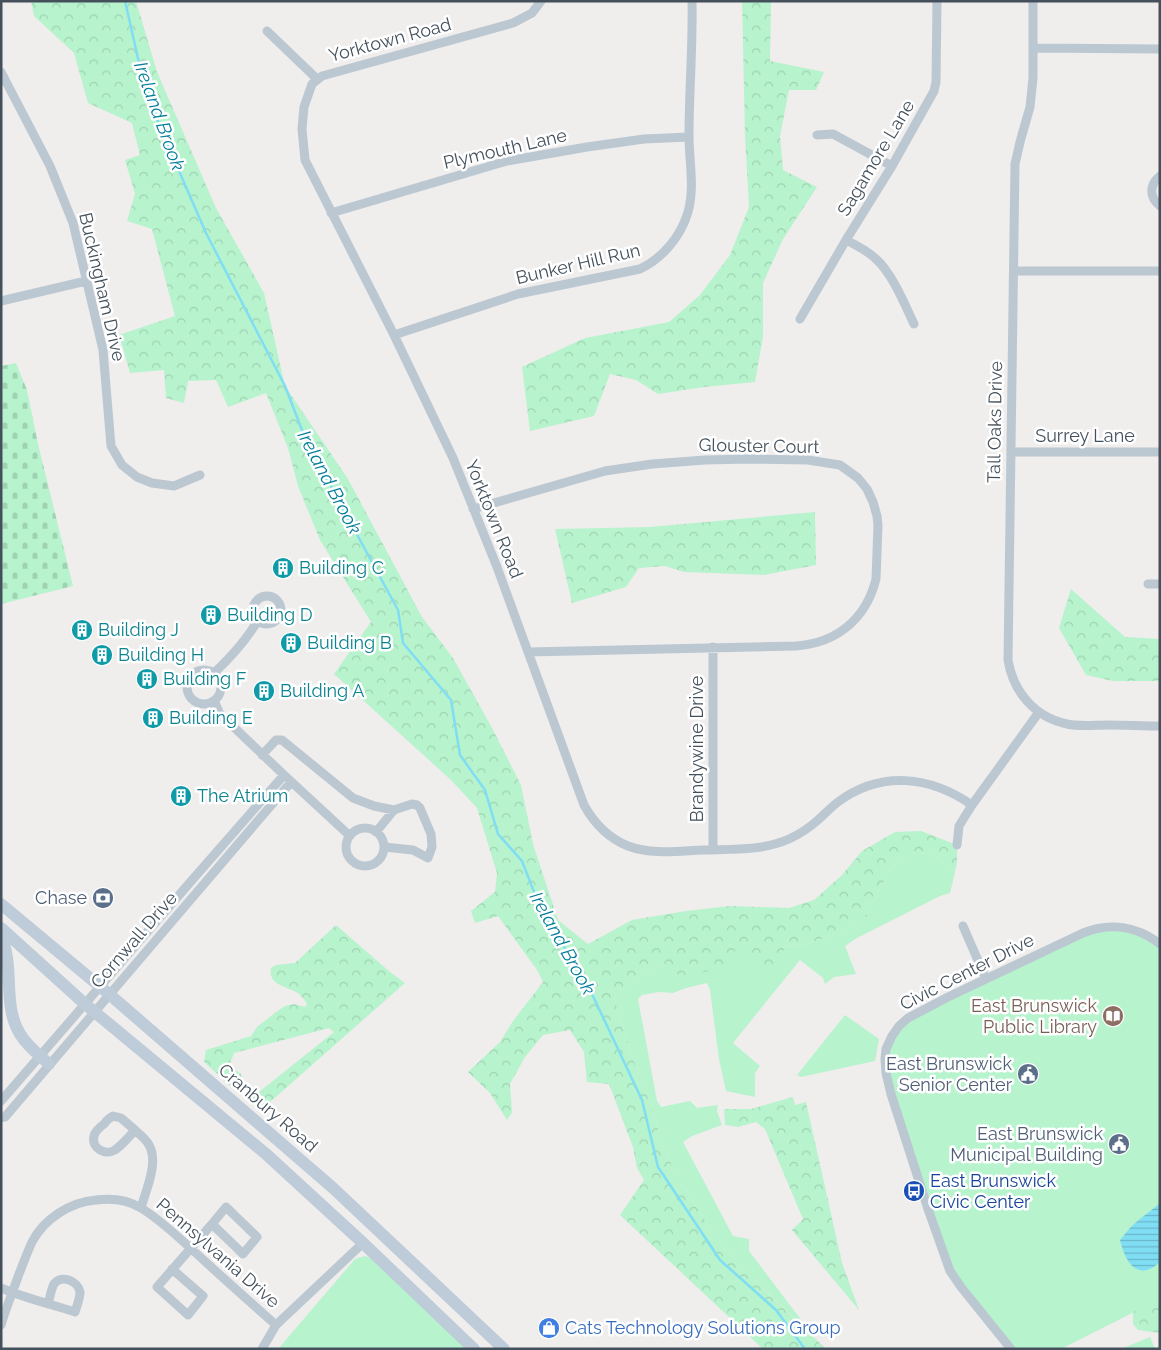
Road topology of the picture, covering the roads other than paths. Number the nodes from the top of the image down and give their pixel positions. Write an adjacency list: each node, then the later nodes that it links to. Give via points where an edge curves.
1 (541, 1): 9 (street, Yorktown Road, via 532,13 513,23)
2 (692, 1): 11 (street, Bunker Hill Run)
3 (937, 1): 12 (street, Sagamore Lane, via 934,91)
4 (1033, 1): 6 (street, Tall Oaks Drive)
5 (267, 31): 9 (street)
6 (1033, 48): 7 (street); 17 (street, Tall Oaks Drive, via 1030,107 1015,164)
7 (1160, 49)
8 (1, 72): 19 (street, Buckingham Drive, via 50,166 72,223)
9 (317, 79): 15 (street, Yorktown Road, via 304,107 305,160)
10 (817, 134): 12 (street, via 832,134)
11 (689, 137): 15 (street, Plymouth Lane, via 644,139 507,162); 23 (street, Bunker Hill Run, via 692,180 688,213 676,238 651,264 518,294)
12 (892, 166): 16 (street, Sagamore Lane)
13 (1160, 176): 14 (street, via 1154,181 1151,191)
14 (1160, 206)
15 (331, 213): 23 (street, Yorktown Road)
16 (846, 240): 21 (street, Sagamore Lane); 22 (street, via 877,260 888,274)
17 (1014, 271): 18 (street); 24 (street, Tall Oaks Drive)
18 (1160, 271)
19 (86, 282): 20 (street); 26 (street, Buckingham Drive, via 103,350 112,446 122,465 152,483 174,486)
20 (1, 301)
21 (800, 319)
22 (914, 324)
23 (394, 335): 27 (street, Yorktown Road, via 453,458)
24 (1011, 452): 25 (street, Surrey Lane); 35 (street, Tall Oaks Drive, via 1008,660 1017,689)
25 (1160, 452)
26 (200, 474)
27 (473, 509): 31 (street, Glouster Court, via 605,471 652,464 705,460 808,460 840,465 852,473 870,495 878,525 876,579 867,603 857,617 837,634 813,644); 32 (street, Yorktown Road)
28 (1148, 584): 29 (street)
29 (1160, 584)
30 (258, 620): 33 (street, via 247,639)
31 (712, 647): 32 (street, Glouster Court); 46 (street, Brandywine Drive)
32 (528, 652): 46 (street, Yorktown Road, via 581,797 599,826 627,846 644,850)
33 (214, 673): 34 (street, via 221,687); 34 (street, via 198,670 190,677 187,686 189,696 197,702)
34 (214, 701): 37 (street, via 220,714)
35 (1039, 712): 36 (street, Tall Oaks Drive, via 1058,722 1073,725); 40 (street)
36 (1160, 726)
37 (262, 755): 38 (street); 41 (street, via 276,740 282,740 353,798)
38 (284, 775): 39 (street); 53 (street, Cornwall Drive)
39 (291, 782): 43 (street); 53 (street, Cornwall Drive)
40 (972, 805): 44 (street, via 959,826); 46 (street, Yorktown Road, via 948,790 926,783 880,783 848,796 788,839 753,848)
41 (394, 810): 42 (street); 45 (street, via 417,805 431,834 432,847 428,858 413,850)
42 (376, 832): 43 (street, via 360,829); 45 (street)
43 (350, 836): 45 (street, via 346,848 356,864 369,866 375,863)
44 (957, 845)
45 (384, 847)
46 (713, 850)
47 (1, 904): 53 (main road, Cranbury Road)
48 (963, 926): 52 (street)
49 (1, 928): 54 (main road, Cranbury Road)
50 (1, 936): 55 (main road, via 8,956 13,1017 27,1044)
51 (1160, 944): 52 (street, Civic Center Drive, via 1127,928 1097,928)
52 (986, 979): 72 (street, Civic Center Drive, via 908,1018 892,1036 885,1059 891,1094 950,1270)
53 (105, 990): 54 (street, Cornwall Drive); 71 (main road, Cranbury Road, via 333,1188)
54 (90, 1008): 55 (street, Cornwall Drive); 61 (main road, Cranbury Road, via 266,1154)
55 (45, 1060): 56 (street, Cornwall Drive); 57 (street, Cornwall Drive)
56 (1, 1101)
57 (1, 1118)
58 (135, 1130): 58 (street, via 121,1118 113,1116 95,1134 95,1145 102,1152 114,1151); 59 (street, via 149,1144 153,1157)
59 (141, 1208): 62 (street, Pennsylvania Drive); 65 (street, Pennsylvania Drive, via 118,1200 101,1199 76,1204 61,1212 36,1235)
60 (212, 1224): 60 (street, via 226,1207 257,1237 243,1254); 62 (street)
61 (363, 1243): 68 (street); 70 (main road, Cranbury Road)
62 (190, 1248): 63 (street); 68 (street, Pennsylvania Drive)
63 (172, 1269): 63 (street, via 157,1288 188,1315 204,1296)
64 (1, 1288): 65 (street)
65 (12, 1293): 66 (street); 67 (street, Pennsylvania Drive)
66 (48, 1304): 66 (street, via 58,1281 67,1279 80,1291 75,1312)
67 (1, 1325)
68 (276, 1326): 69 (street)
69 (262, 1349)
70 (474, 1349)
71 (504, 1349)
72 (1011, 1349)

